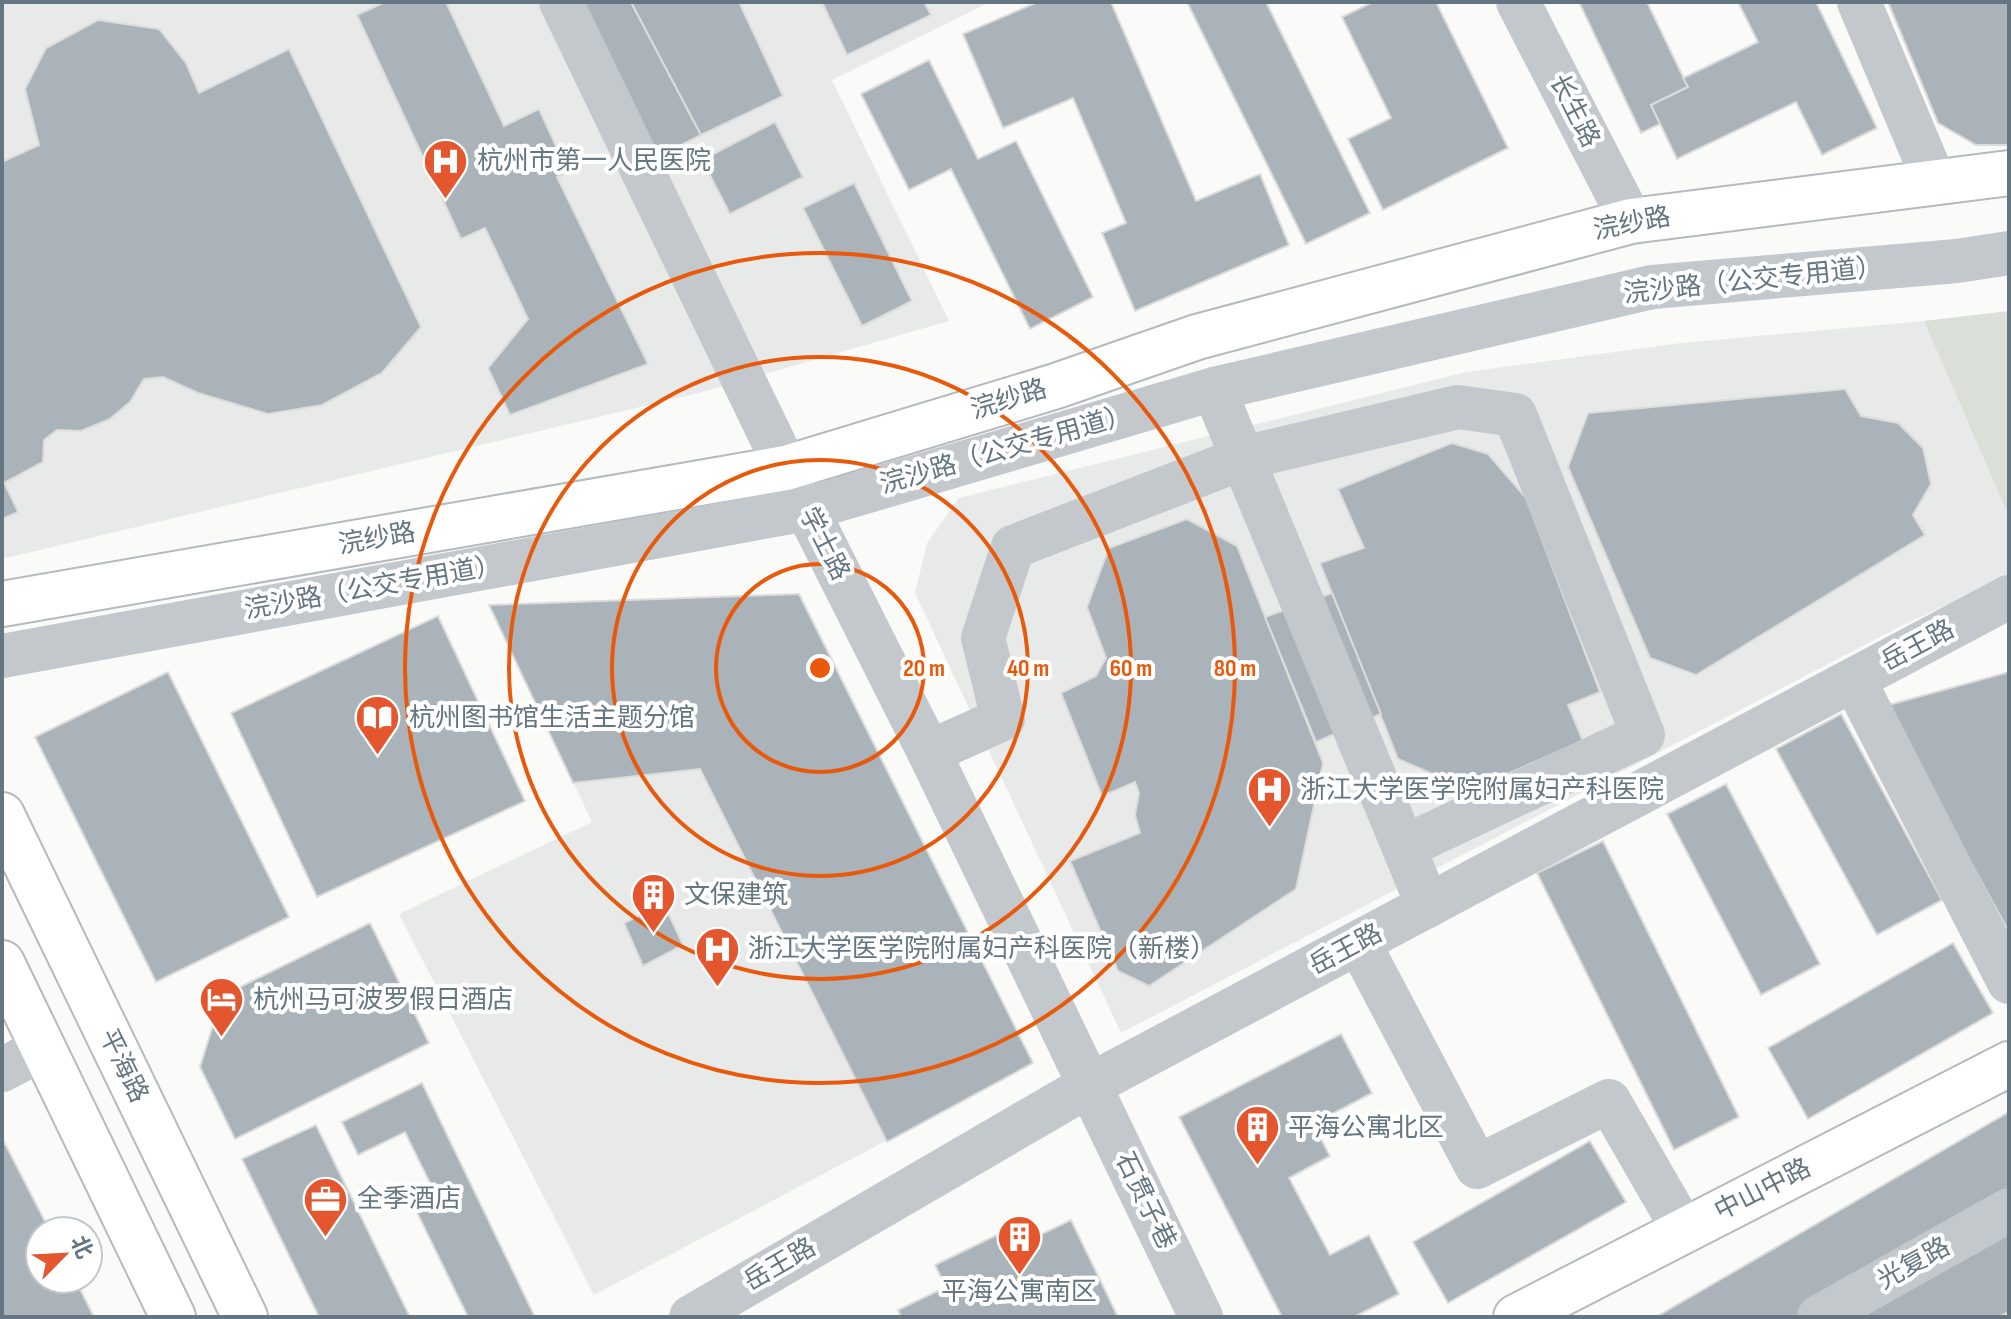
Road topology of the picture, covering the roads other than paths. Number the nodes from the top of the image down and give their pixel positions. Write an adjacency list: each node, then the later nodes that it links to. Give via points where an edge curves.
1 (561, 2): 10 (street, 学士路)
2 (1518, 2): 6 (street, 长生路)
3 (1859, 2): 5 (street)
4 (2009, 173): 5 (main road, 浣纱路)
5 (1935, 183): 6 (main road, 浣纱路)
6 (1631, 221): 10 (main road, 浣纱路, via 1197,337)
7 (2009, 253): 8 (street, 浣沙路（公交专用道）, via 1652,287)
8 (1214, 389): 9 (street); 11 (street, 浣沙路（公交专用道）)
9 (1243, 458): 16 (street, via 1013,547 983,638 1003,719); 18 (street); 18 (street, via 1458,407 1515,415 1643,735)
10 (786, 468): 11 (street, 学士路); 13 (main road, 浣纱路)
11 (807, 509): 14 (street, 浣沙路（公交专用道）); 16 (street, 学士路)
12 (2009, 597): 15 (street, 岳王路)
13 (2, 604)
14 (2, 656)
15 (1854, 680): 19 (street, 岳王路); 22 (street)
16 (929, 752): 26 (street, 学士路)
17 (2, 815): 30 (main road, 平海路)
18 (1404, 847): 19 (street)
19 (1428, 906): 20 (street, 岳王路)
20 (1359, 943): 26 (street, 岳王路); 28 (street, via 1477,1167 1609,1101)
21 (2, 963): 23 (main road)
22 (2009, 982)
23 (43, 1048): 25 (street); 29 (main road)
24 (2009, 1064): 28 (main road, 中山中路)
25 (2, 1070)
26 (1088, 1086): 31 (street, 岳王路); 32 (street, 石贯子巷)
27 (2009, 1210): 34 (street, 光复路)
28 (1684, 1231): 33 (main road, 中山中路)
29 (173, 1317)
30 (245, 1317)
31 (691, 1317)
32 (1201, 1317)
33 (1516, 1317)
34 (1819, 1317)

